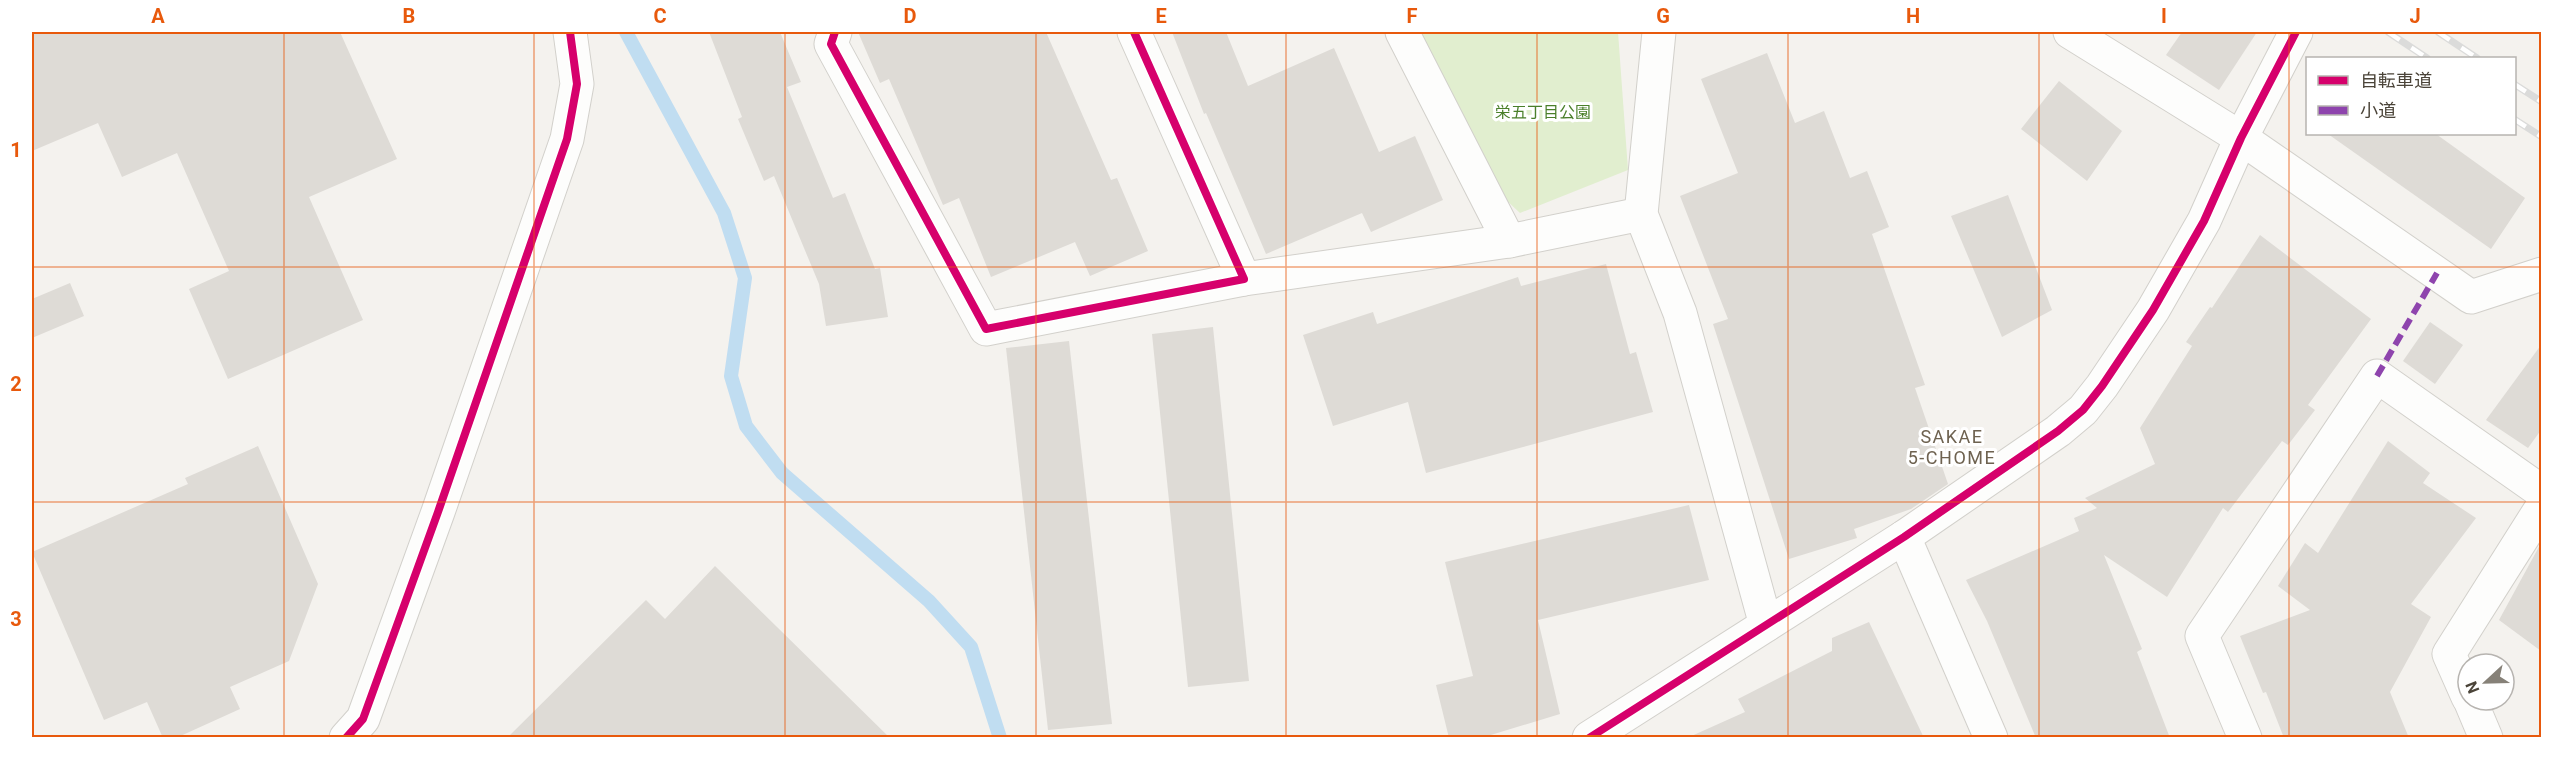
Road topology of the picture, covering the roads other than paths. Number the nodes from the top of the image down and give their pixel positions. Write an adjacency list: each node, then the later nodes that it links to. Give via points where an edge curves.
1 (570, 32): 19 (street, via 577,84 567,139 363,718)
2 (835, 32): 12 (street, via 831,44 986,329)
3 (1134, 32): 12 (street)
4 (1402, 32): 10 (street)
5 (1659, 32): 9 (street)
6 (2070, 32): 8 (street)
7 (2296, 32): 8 (street)
8 (2241, 138): 11 (street, via 2471,297); 15 (street, via 2204,221 2158,300 2083,410)
9 (1641, 214): 10 (street); 16 (street, via 1680,313)
10 (1509, 241): 12 (street)
11 (2541, 274)
12 (1244, 279)
13 (2541, 492): 22 (street, via 2378,376 2202,636)
14 (2541, 507): 17 (street, via 2449,654)
15 (1904, 537): 16 (street); 21 (street)
16 (1766, 625): 20 (street)
17 (2456, 669)
18 (2475, 712): 23 (street)
19 (346, 738)
20 (1588, 738)
21 (1991, 738)
22 (2245, 738)
23 (2486, 738)

